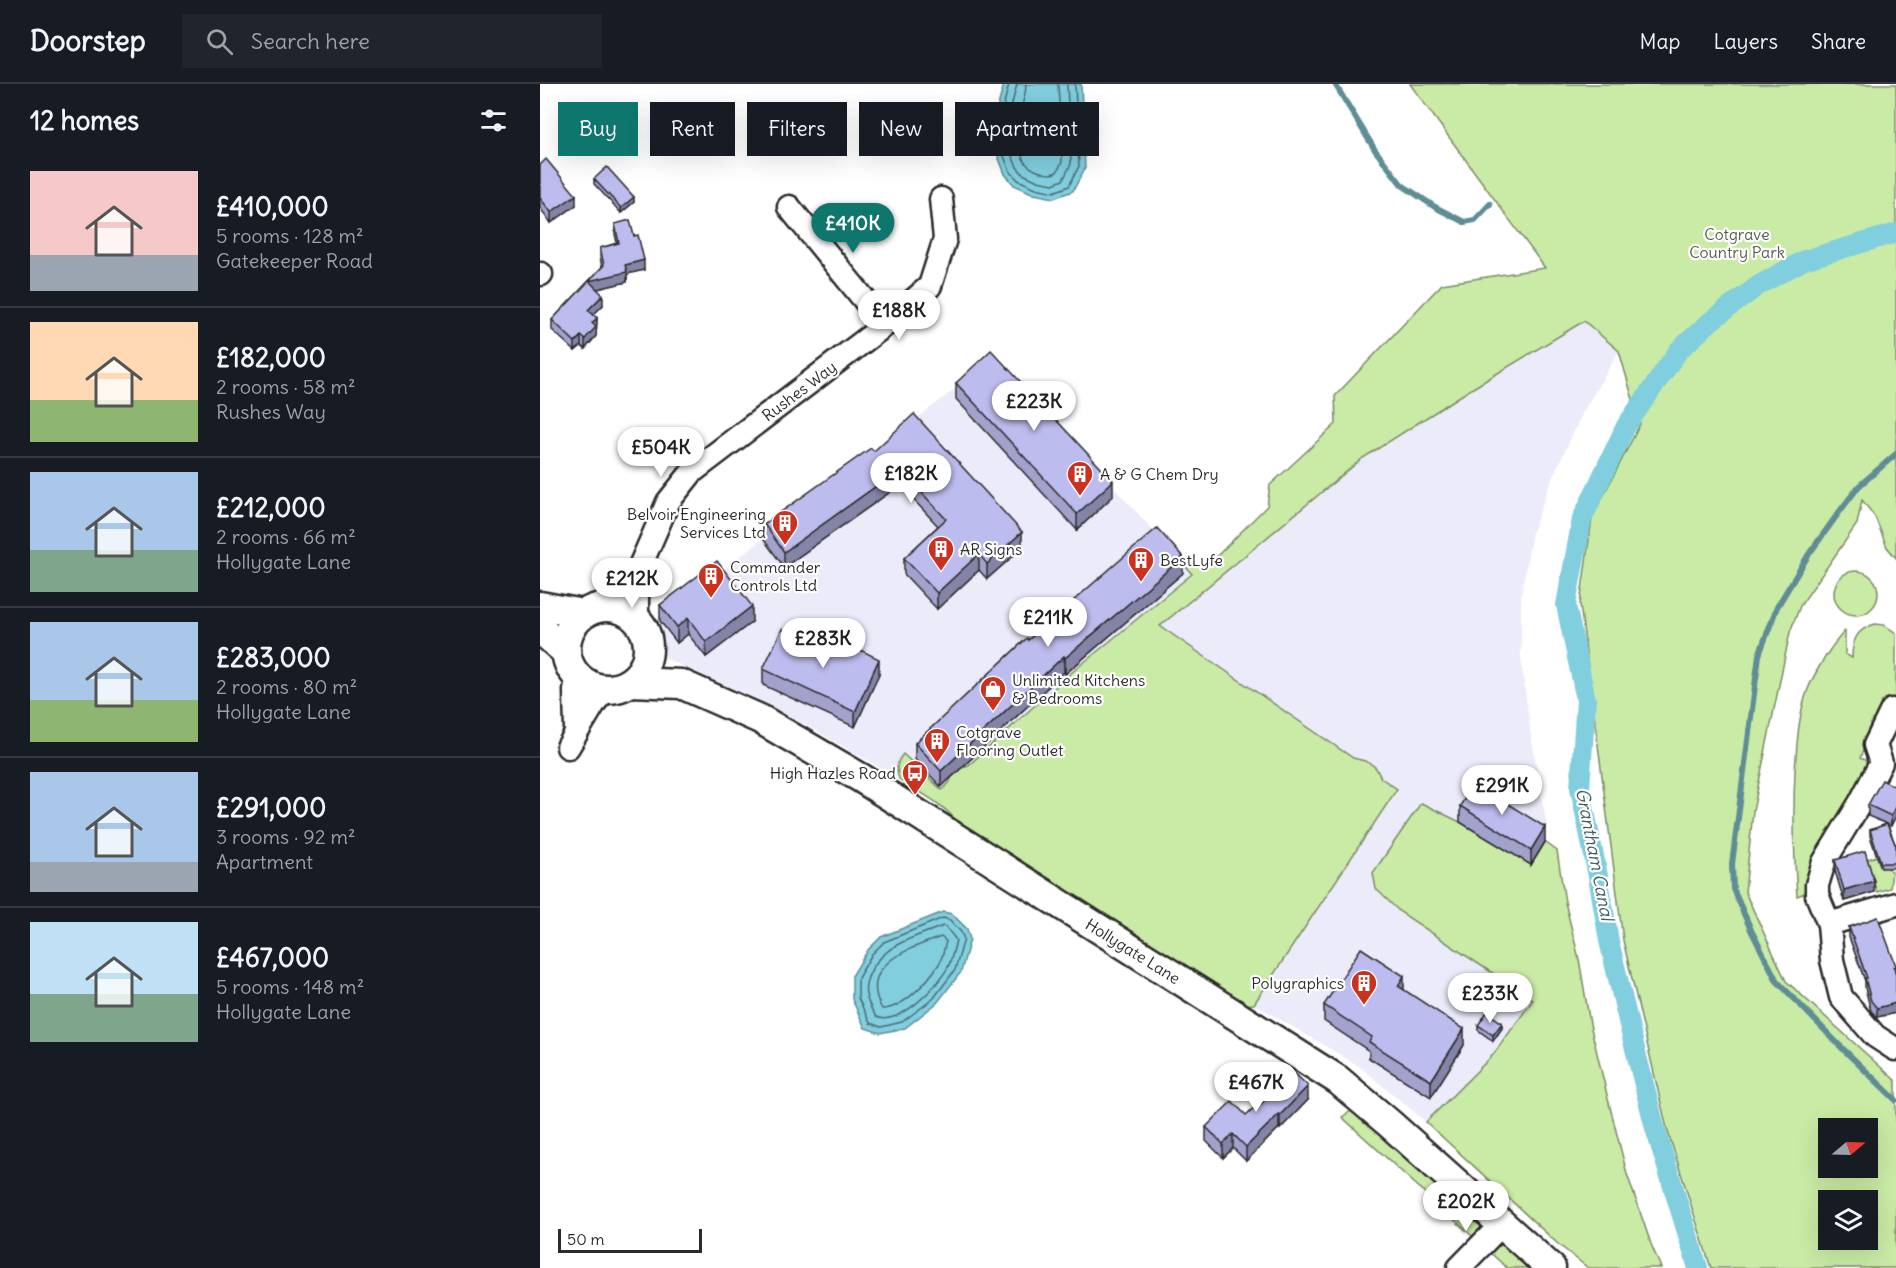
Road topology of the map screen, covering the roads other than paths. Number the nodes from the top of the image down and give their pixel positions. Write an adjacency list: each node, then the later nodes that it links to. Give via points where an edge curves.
1 (941, 199): 3 (street, Rushes Way, via 945,239 930,286)
2 (789, 207): 3 (street)
3 (885, 325): 4 (street, Rushes Way, via 692,472 668,502)
4 (634, 580): 6 (street); 8 (street)
5 (540, 606): 6 (street, Hollygate Lane)
6 (593, 611): 8 (street, Hollygate Lane, via 614,607 624,611); 9 (street, via 569,631 566,641)
7 (540, 630): 9 (street, Hollygate Lane)
8 (643, 632): 10 (street, Hollygate Lane); 11 (street, via 644,666 639,675)
9 (571, 664): 11 (street, Hollygate Lane, via 590,686); 11 (street, via 575,691 572,738 595,702)
10 (681, 684): 11 (street, Hollygate Lane); 16 (street, Hollygate Lane, via 760,719 861,778 1338,1080)
11 (618, 685)
12 (1892, 710): 14 (street, via 1875,746 1881,763 1819,873 1818,895)
13 (1896, 904): 14 (street)
14 (1828, 924): 15 (street, via 1842,997 1875,1036)
15 (1895, 1048)
16 (1502, 1224): 17 (street); 18 (street, Hollygate Lane)
17 (1459, 1268)
18 (1551, 1268)

